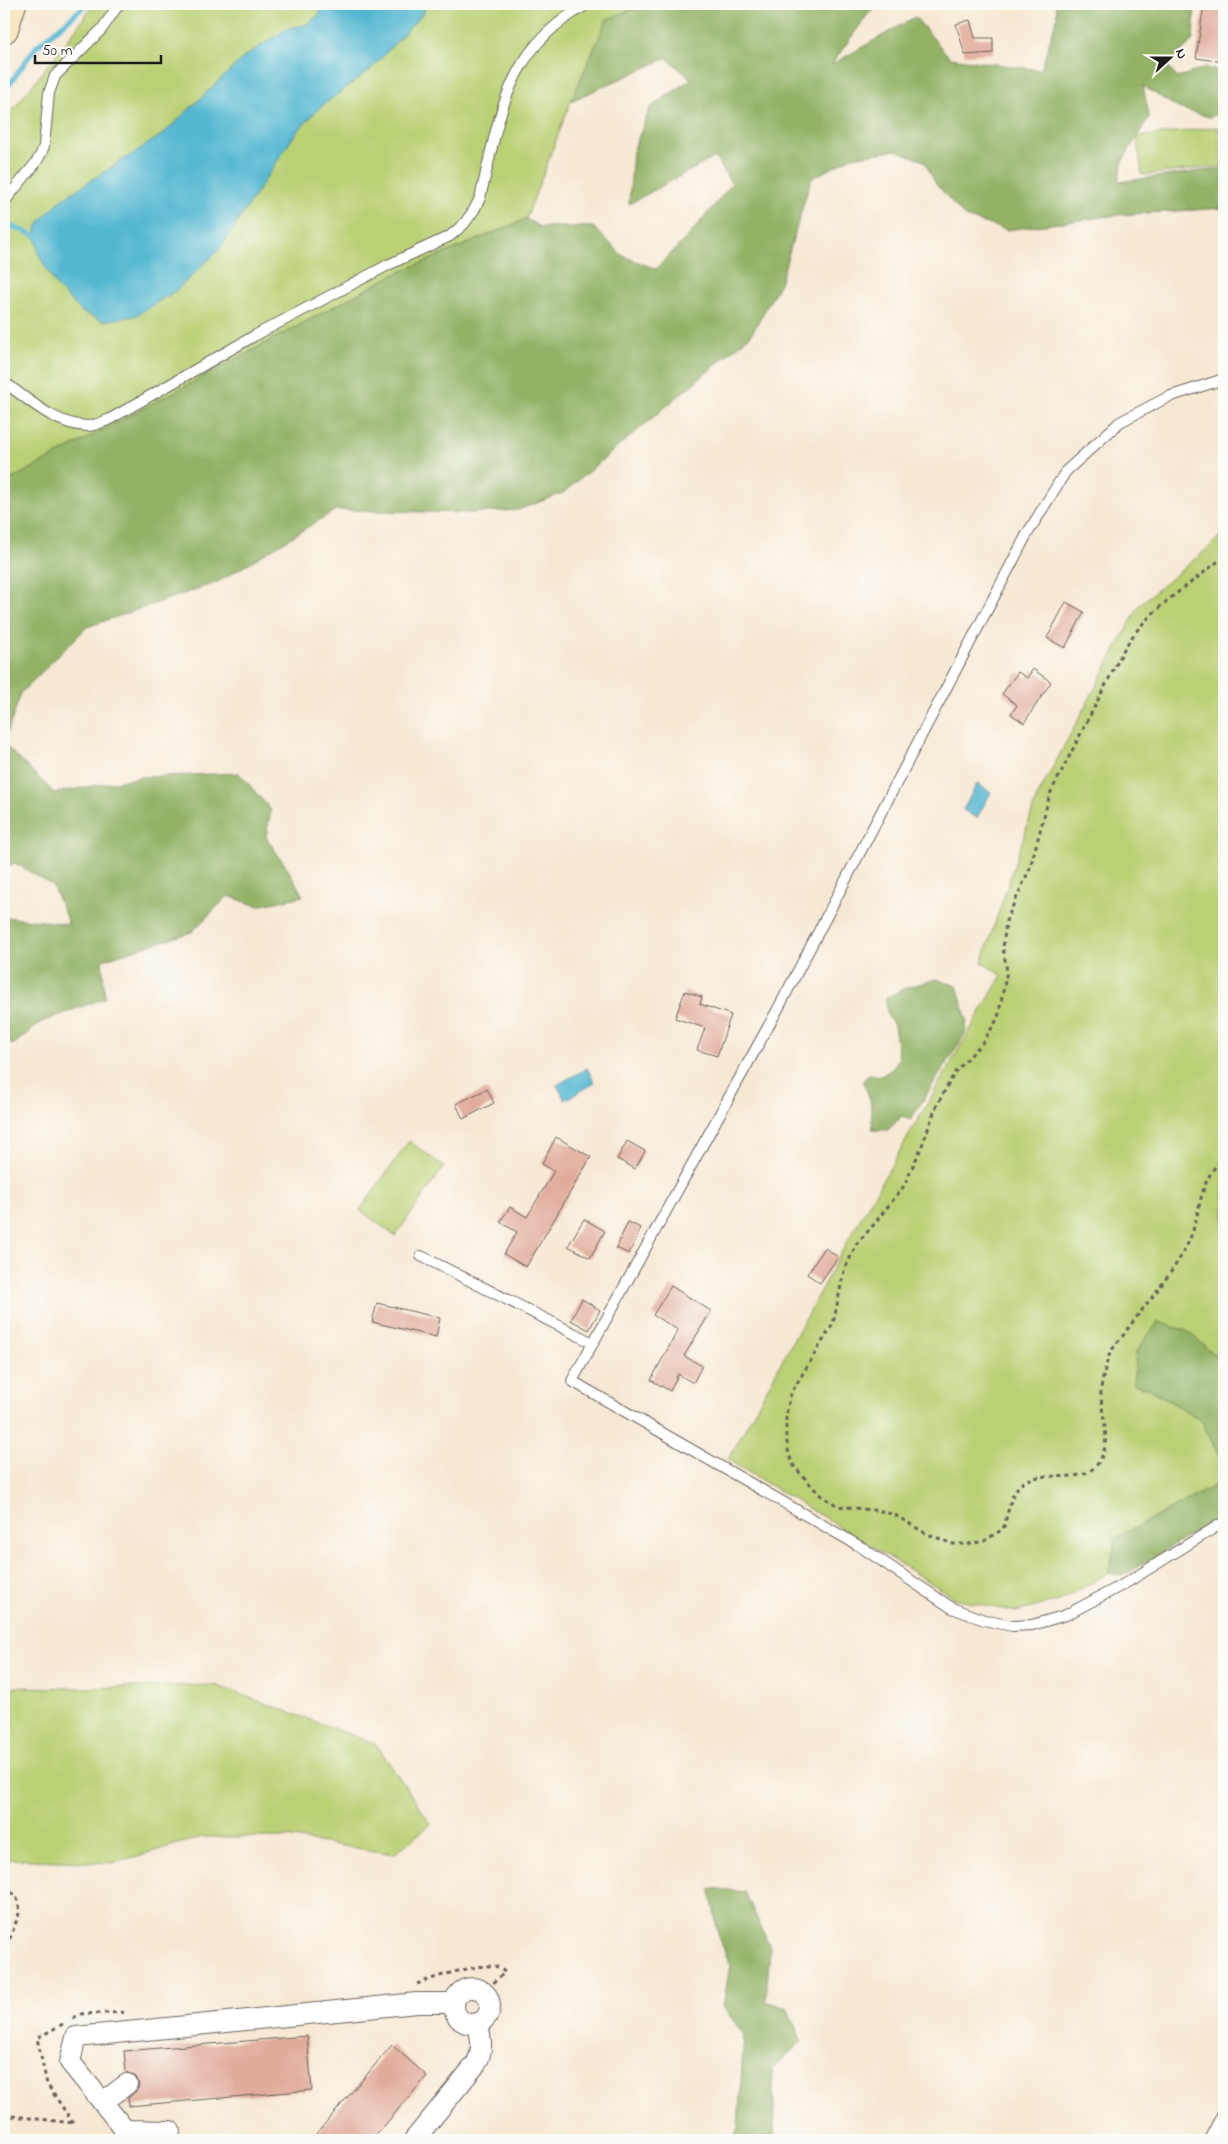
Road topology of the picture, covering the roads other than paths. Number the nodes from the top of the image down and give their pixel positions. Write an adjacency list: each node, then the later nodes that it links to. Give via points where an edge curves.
1 (12, 4): 4 (street)
2 (119, 4): 5 (lane, via 102,29 55,76 49,93 41,154)
3 (588, 4): 7 (lane, via 550,32 531,50 520,67 504,101 480,198 464,224 450,236 270,327 110,419 89,426 62,421)
4 (4, 29)
5 (4, 202)
6 (1224, 379): 9 (lane, via 1168,397 1120,422 1066,471 1027,534 779,1007)
7 (4, 382)
8 (421, 1256): 9 (lane)
9 (593, 1343): 10 (lane, via 572,1381 861,1547 952,1608 984,1620 1012,1626 1032,1625 1066,1615 1126,1583)
10 (1224, 1522)
11 (454, 2003): 12 (street, via 460,2020); 12 (street, via 466,1989 483,1992 490,2009); 14 (street, via 417,2003 76,2037 70,2062)
12 (478, 2023): 17 (street, via 482,2055)
13 (127, 2084): 14 (street)
14 (103, 2102): 16 (street, via 124,2130)
15 (1224, 2111): 18 (lane)
16 (170, 2131)
17 (414, 2140)
18 (1209, 2140)

